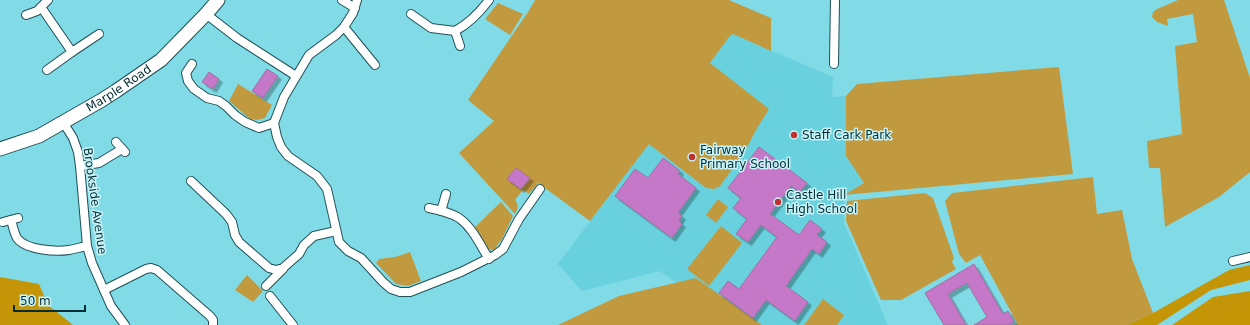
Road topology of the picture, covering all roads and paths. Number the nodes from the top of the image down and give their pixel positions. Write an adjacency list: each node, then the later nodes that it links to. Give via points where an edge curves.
1 (48, 0): 7 (street)
2 (218, 0): 8 (main road, Marple Road)
3 (342, 0): 6 (street)
4 (489, 0): 12 (street, via 465,26)
5 (835, 0): 17 (street)
6 (356, 4): 11 (street)
7 (41, 7): 10 (street); 15 (street)
8 (206, 14): 20 (street, via 237,38); 21 (main road, Marple Road, via 161,60 102,100)
9 (411, 14): 12 (street, via 431,28)
10 (26, 15)
11 (344, 27): 18 (street); 20 (street, via 309,55)
12 (455, 31): 14 (street)
13 (99, 34): 15 (street)
14 (460, 46)
15 (72, 52): 19 (street)
16 (192, 64): 22 (street, via 186,73 188,81 206,98 218,101 245,122 259,128)
17 (834, 64)
18 (374, 65)
19 (47, 70)
20 (296, 76): 22 (street)
21 (63, 122): 24 (main road, Marple Road, via 39,136); 25 (street, Brookside Avenue, via 73,138)
22 (274, 123): 32 (street, via 284,152 308,169 327,189)
23 (116, 142): 25 (street, via 124,151 99,163)
24 (0, 149)
25 (80, 166): 33 (street, Brookside Avenue)
26 (191, 181): 37 (street, via 226,214 232,222 239,242 269,268)
27 (540, 189): 35 (street, via 522,214 503,249)
28 (446, 194): 30 (street)
29 (429, 208): 30 (street)
30 (441, 211): 35 (street, via 459,218 472,231)
31 (11, 220): 33 (street, via 17,238 27,245 40,249 68,250)
32 (336, 231): 35 (street, via 339,242 348,251 361,258 382,282 400,292 410,292); 37 (street, via 314,236)
33 (87, 246): 39 (street, Brookside Avenue)
34 (1250, 257): 36 (street)
35 (489, 259)
36 (1233, 261)
37 (284, 268): 38 (street)
38 (266, 286)
39 (104, 290): 41 (street, Brookside Avenue); 42 (street, via 146,268 151,268 157,270 210,316)
40 (270, 296): 43 (street)
41 (124, 325)
42 (213, 325)
43 (293, 325)

